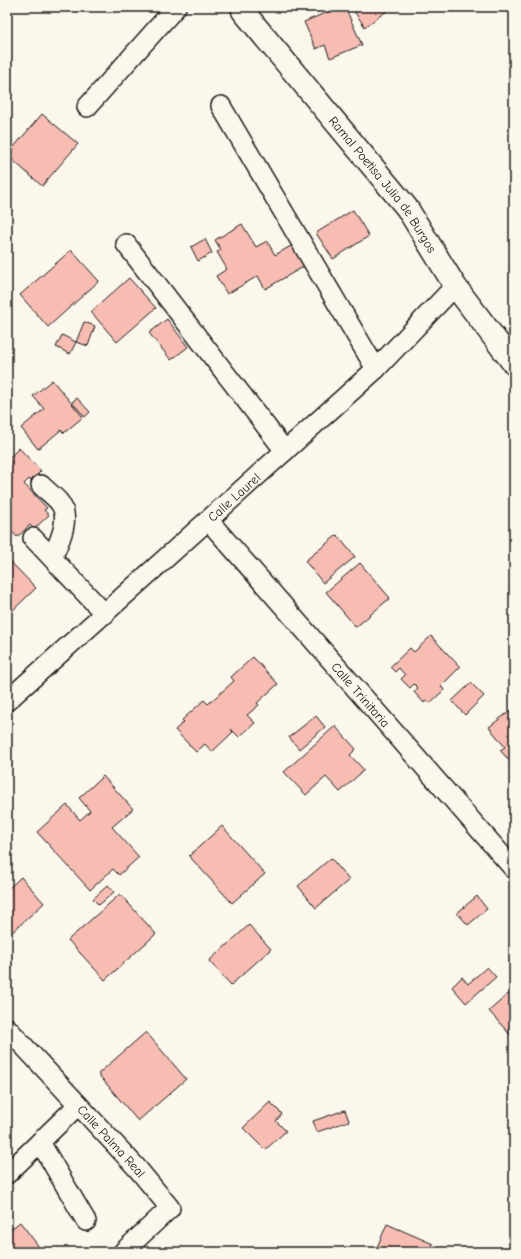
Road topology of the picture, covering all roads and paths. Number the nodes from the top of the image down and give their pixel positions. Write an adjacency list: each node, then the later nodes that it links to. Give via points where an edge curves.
1 (176, 7): 4 (street)
2 (239, 8): 6 (street, Ramal Poetisa Julia de Burgos, via 407,208)
3 (221, 106): 8 (street)
4 (87, 107)
5 (126, 244): 9 (street)
6 (455, 286): 7 (street, Ramal Poetisa Julia de Burgos); 8 (street, Calle Laurel)
7 (514, 364)
8 (376, 369): 9 (street, Calle Laurel)
9 (285, 451): 11 (street, Calle Laurel)
10 (41, 485): 13 (street, via 60,503 65,517 61,537)
11 (208, 520): 14 (street, Calle Laurel); 16 (street, Calle Trinitaria)
12 (33, 538): 13 (street)
13 (52, 558): 14 (street)
14 (104, 614): 15 (street, Calle Laurel)
15 (7, 701)
16 (514, 869)
17 (7, 1028): 18 (street, Calle Palma Real)
18 (78, 1105): 19 (street); 22 (street, Calle Palma Real, via 137,1168 170,1208)
19 (40, 1142): 20 (street); 21 (street)
20 (7, 1174)
21 (86, 1221)
22 (123, 1252)

